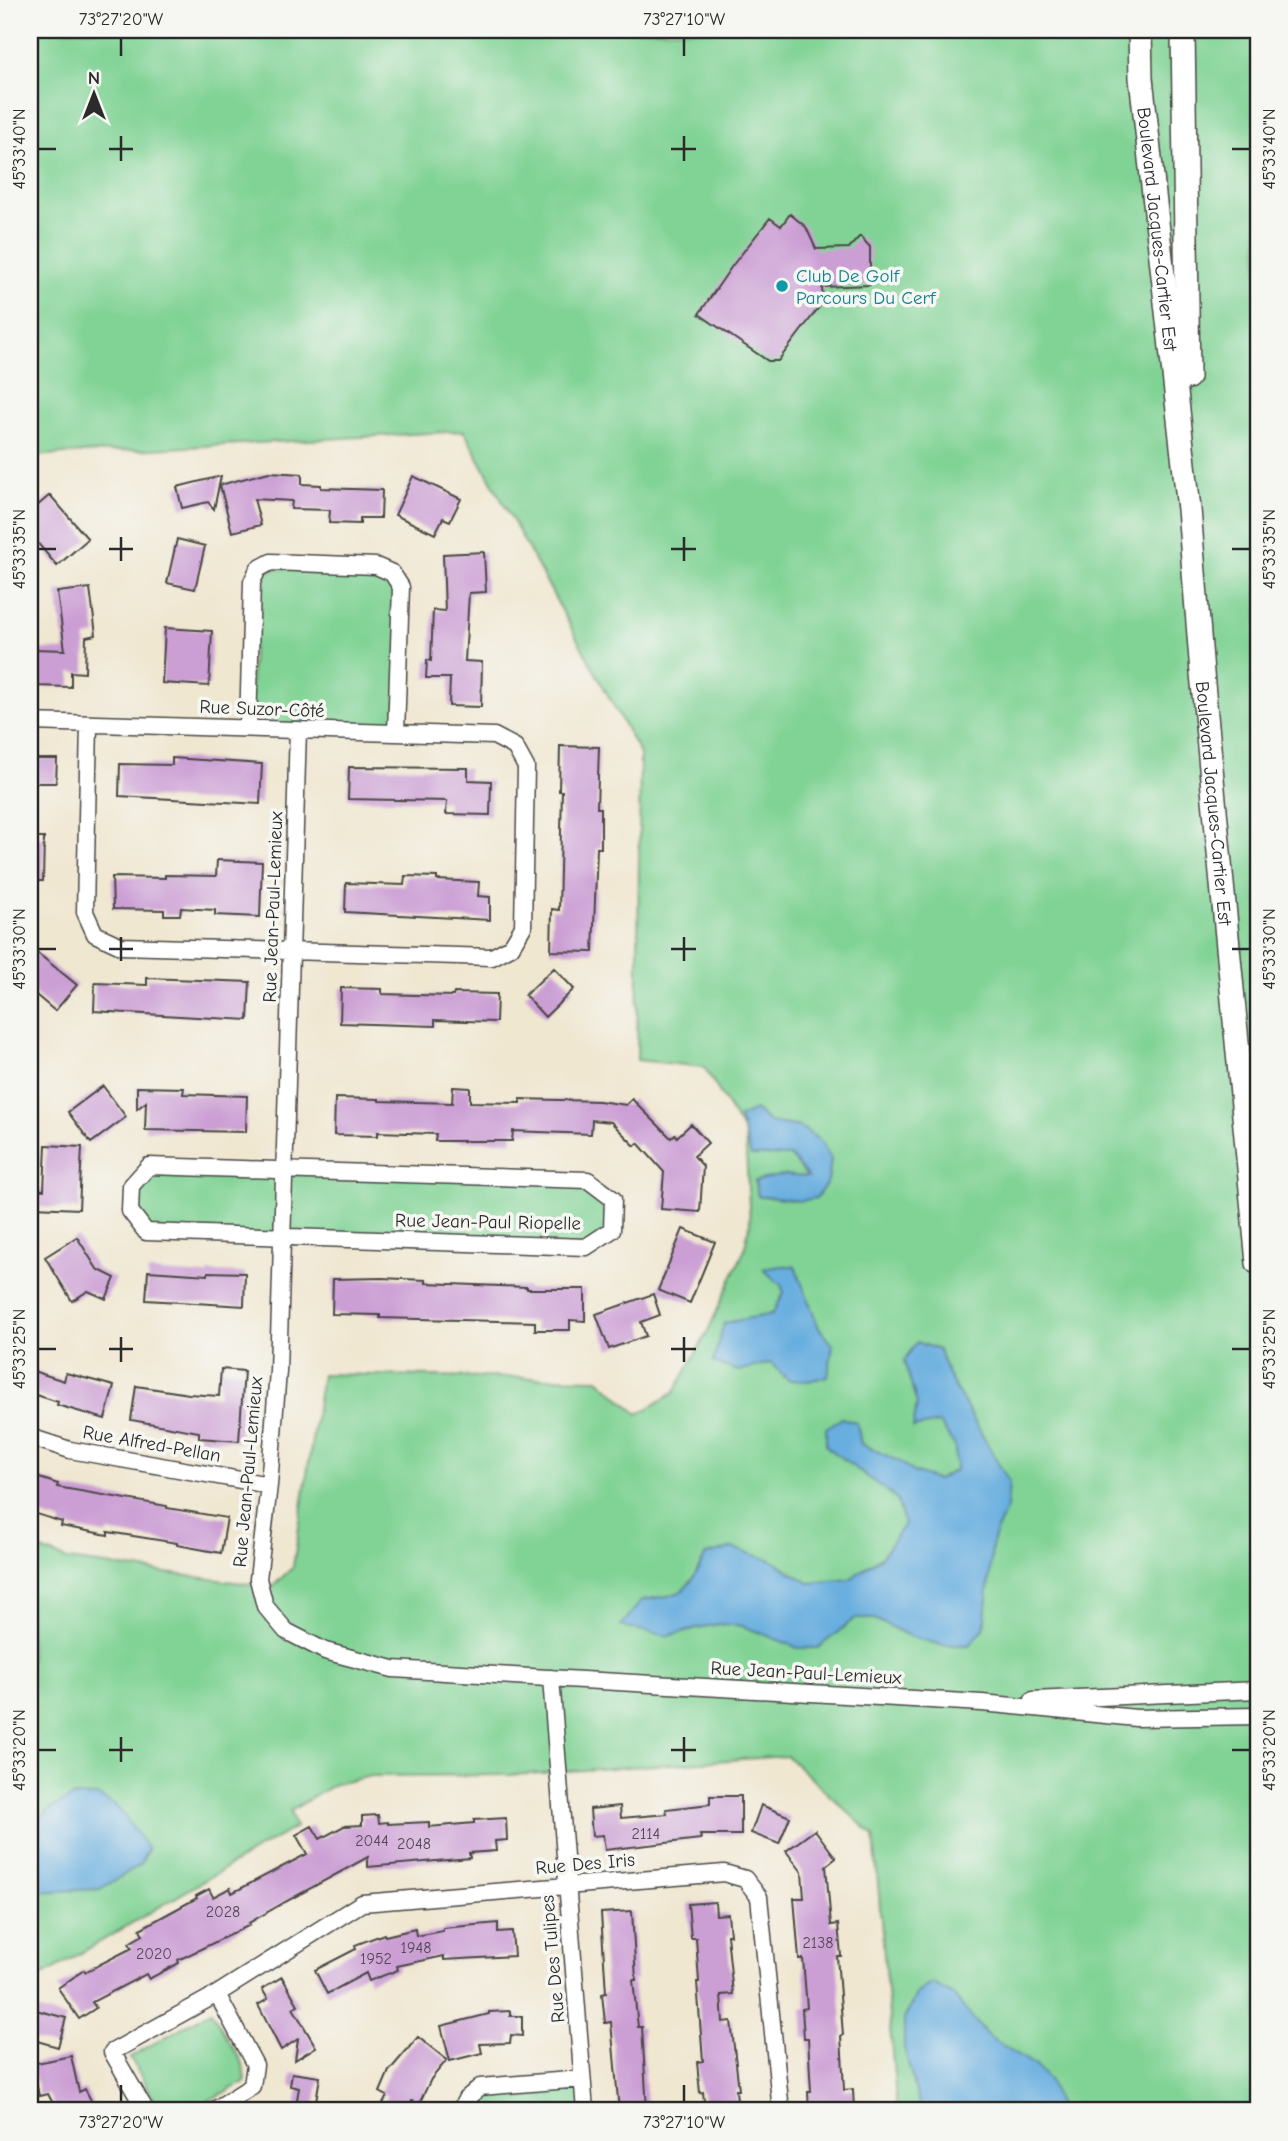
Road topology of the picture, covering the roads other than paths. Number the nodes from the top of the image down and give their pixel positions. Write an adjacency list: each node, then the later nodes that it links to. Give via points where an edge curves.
1 (1140, 30): 3 (main road, Boulevard Jacques-Cartier Est)
2 (1183, 30): 3 (main road, Boulevard Jacques-Cartier Est)
3 (1189, 509): 12 (main road, Boulevard Jacques-Cartier Est)
4 (30, 722): 5 (street, Rue Suzor-Côté)
5 (89, 723): 6 (street, Rue Suzor-Côté); 9 (street, via 85,912 95,934 121,946)
6 (248, 728): 7 (street, Rue Suzor-Côté); 8 (street, via 252,582 258,569 271,562 376,566 392,573 401,587)
7 (298, 730): 8 (street, Rue Suzor-Côté); 9 (street, Rue Jean-Paul-Lemieux)
8 (396, 733): 9 (street, Rue Suzor-Côté, via 494,736 515,747 526,767 523,927 511,947 492,957)
9 (291, 951): 10 (street, Rue Jean-Paul-Lemieux)
10 (284, 1171): 11 (street, Rue Jean-Paul-Lemieux); 11 (street, Rue Jean-Paul Riopelle, via 149,1166 131,1186 130,1198 130,1211 146,1233); 11 (street, Rue Jean-Paul Riopelle, via 588,1180 614,1199 612,1230 586,1247)
11 (282, 1237): 14 (street, Rue Jean-Paul-Lemieux)
12 (1258, 1263)
13 (30, 1437): 14 (street, Rue Alfred-Pellan, via 71,1450)
14 (269, 1485): 15 (street, Rue Jean-Paul-Lemieux, via 258,1579 265,1606 286,1631 325,1651 393,1669)
15 (551, 1678): 17 (street, Rue Jean-Paul-Lemieux); 19 (street, Rue Des Tulipes)
16 (1258, 1690): 17 (street, Rue Jean-Paul-Lemieux)
17 (982, 1703): 18 (street, Rue Jean-Paul-Lemieux, via 1136,1718)
18 (1258, 1716)
19 (567, 1885): 20 (street, Rue Des Iris, via 362,1903); 21 (street, Rue Des Tulipes); 26 (street, Rue Des Iris, via 724,1872 745,1879 759,1897)
20 (217, 1994): 22 (street, Rue Des Iris, via 112,2052); 23 (street, via 255,2065 253,2086)
21 (582, 2079): 24 (street, via 480,2087); 25 (street, Rue Des Tulipes)
22 (146, 2111)
23 (213, 2111)
24 (460, 2111)
25 (585, 2111)
26 (781, 2111)

